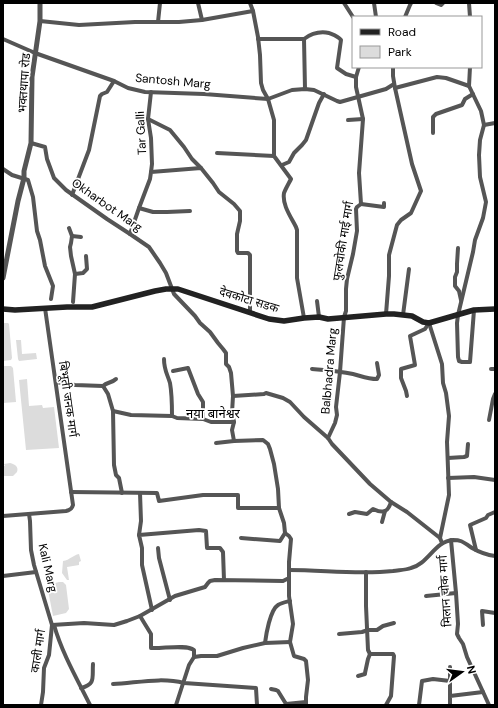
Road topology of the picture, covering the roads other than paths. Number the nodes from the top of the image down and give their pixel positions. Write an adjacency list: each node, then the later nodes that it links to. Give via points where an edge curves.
1 (40, 3): 17 (street, भक्तथापा रोड)
2 (160, 3): 18 (street)
3 (198, 3): 16 (street)
4 (250, 3): 11 (street)
5 (344, 3): 12 (street)
6 (374, 3): 13 (street)
7 (411, 3): 14 (street)
8 (436, 3): 9 (street)
9 (443, 3)
10 (470, 3): 15 (street)
11 (253, 11): 16 (street); 20 (street)
12 (352, 16)
13 (376, 16)
14 (405, 16)
15 (470, 16)
16 (202, 20): 18 (street)
17 (40, 21): 18 (street, via 79,25); 22 (street, भक्तथापा रोड)
18 (158, 22)
19 (3, 39): 22 (street, Santosh Marg)
20 (258, 39): 21 (street); 35 (street, via 261,83)
21 (304, 39): 26 (street, via 322,32 340,38 337,68 346,74); 30 (street)
22 (35, 53): 27 (street, Santosh Marg); 42 (street, भक्तथापा रोड)
23 (359, 68): 26 (street)
24 (393, 68): 28 (street)
25 (470, 68): 29 (street)
26 (356, 76): 34 (street, फुलचोकी माई मार्ग)
27 (114, 81): 31 (street, Santosh Marg, via 128,88); 50 (street, via 107,92 100,96 89,150)
28 (394, 86): 29 (street, via 437,77); 34 (street); 76 (street, via 421,191 411,213 397,225 389,255 390,276)
29 (468, 86): 33 (street)
30 (305, 89): 32 (street); 35 (street, via 292,90)
31 (151, 92): 35 (street, Santosh Marg); 36 (street, Tar Galli)
32 (324, 94): 34 (street, via 340,102); 45 (street, via 306,140 288,162)
33 (473, 94): 40 (street); 41 (street, via 465,99 462,105 434,115)
34 (359, 96): 37 (street, फुलचोकी माई मार्ग)
35 (268, 99): 44 (street, via 274,120)
36 (148, 119): 46 (street, via 170,130); 48 (street, Tar Galli)
37 (363, 119): 38 (street); 52 (street, फुलचोकी माई मार्ग, via 359,172)
38 (348, 120)
39 (495, 123): 40 (street)
40 (484, 125): 68 (street, via 479,154 480,177 486,202)
41 (433, 133)
42 (30, 143): 49 (street, भक्तथापा रोड); 50 (street, Okharbot Marg, via 45,147 54,178)
43 (217, 152): 44 (street)
44 (274, 156): 45 (street)
45 (282, 165): 81 (street, via 292,179 284,198 297,230 297,278)
46 (201, 168): 48 (street); 75 (street, via 219,192 240,211 237,249 238,253 250,255)
47 (3, 169): 49 (street)
48 (151, 172): 53 (street, Tar Galli)
49 (24, 178): 63 (street, भक्तथापा रोड); 65 (street, via 28,180 33,197 37,231 45,266 53,286)
50 (72, 195): 56 (street, Okharbot Marg)
51 (384, 203): 52 (street, via 384,207)
52 (361, 204): 80 (street, फुलचोकी माई मार्ग, via 356,209 357,231 347,279)
53 (139, 208): 54 (street, via 153,212); 56 (street, Tar Galli)
54 (190, 211)
55 (69, 228): 57 (street)
56 (130, 234): 64 (street, Okharbot Marg, via 149,248 166,273)
57 (72, 236): 58 (street); 62 (street, via 70,247)
58 (81, 237)
59 (458, 248): 68 (street, via 455,286)
60 (86, 256): 62 (street, via 87,269 83,273)
61 (409, 269): 78 (street)
62 (75, 274): 67 (street)
63 (3, 278)
64 (172, 288): 69 (main road, देवकोटा सडक, via 92,307); 75 (main road, देवकोटा सडक); 92 (street, Okharbot Marg, via 174,294 226,353)
65 (51, 299)
66 (317, 301): 79 (street)
67 (73, 302)
68 (461, 302): 77 (street)
69 (45, 308): 72 (main road, देवकोटा सडक); 89 (street, बिभूती जनक मार्ग)
70 (3, 309): 72 (main road, देवकोटा सडक)
71 (495, 309): 73 (main road)
72 (9, 310): 74 (main road)
73 (474, 310): 77 (main road); 77 (street, via 470,362 462,362 458,357)
74 (3, 314)
75 (250, 314): 81 (main road, देवकोटा सडक, via 278,321)
76 (386, 314): 78 (main road, देवकोटा सडक); 80 (main road, देवकोटा सडक)
77 (458, 314): 82 (main road)
78 (403, 315): 82 (main road, देवकोटा सडक)
79 (319, 317): 80 (main road, देवकोटा सडक); 81 (main road, देवकोटा सडक)
80 (344, 317): 87 (street, Balbhadra Marg)
81 (304, 318)
82 (429, 323): 93 (street, via 425,329 410,336 415,365 401,369); 103 (street, via 442,364 449,416)
83 (164, 359): 95 (street, via 171,388)
84 (377, 363): 87 (street, via 377,379)
85 (312, 369): 87 (street)
86 (173, 371): 96 (street, via 188,368 203,402)
87 (340, 372): 99 (street, Balbhadra Marg, via 337,415)
88 (116, 379): 90 (street)
89 (56, 382): 90 (street); 106 (street, बिभूती जनक मार्ग)
90 (103, 386): 94 (street)
91 (495, 394): 97 (street)
92 (233, 396): 98 (street, Okharbot Marg); 99 (street, via 266,393 283,398)
93 (407, 396)
94 (113, 411): 95 (street, via 131,415); 107 (street, via 114,465)
95 (172, 416): 96 (street)
96 (203, 419): 98 (street, via 211,422)
97 (489, 420)
98 (234, 422): 100 (street, Okharbot Marg)
99 (328, 438): 109 (street, via 370,484)
100 (234, 441): 101 (street); 110 (street, via 263,440 268,444 274,464)
101 (216, 443)
102 (468, 444): 103 (street, via 467,456)
103 (448, 458): 104 (street)
104 (448, 478): 105 (street, via 474,477); 120 (street, via 449,495)
105 (495, 480)
106 (71, 492): 107 (street); 113 (street, बिभूती जनक मार्ग, via 73,505 69,510)
107 (122, 493): 108 (street)
108 (140, 493): 110 (street, via 158,493 159,502 203,495 238,495 238,508); 118 (street)
109 (391, 502): 111 (street, via 389,508); 120 (street)
110 (279, 508): 117 (street)
111 (384, 511): 114 (street, via 373,509 368,514); 116 (street)
112 (495, 512): 126 (street, via 471,524)
113 (29, 514): 115 (street, बिभूती जनक मार्ग); 125 (street, Kali Marg)
114 (349, 514)
115 (3, 516)
116 (382, 522)
117 (285, 534): 119 (street, via 280,541); 128 (street, via 291,539)
118 (139, 535): 133 (street, via 206,531 207,548 220,548 223,552); 138 (street, via 142,565)
119 (241, 538)
120 (440, 538): 122 (street)
121 (451, 540): 122 (street); 126 (street, via 463,541); 134 (street, मिलान चोक मार्ग)
122 (442, 543): 130 (street, via 419,565 411,569)
123 (158, 548): 136 (street)
124 (26, 550): 125 (street)
125 (32, 550): 129 (street, Kali Marg)
126 (476, 550): 127 (street)
127 (495, 556)
128 (289, 570): 130 (street); 132 (street)
129 (36, 572): 131 (street); 142 (street, Kali Marg)
130 (366, 572): 144 (street)
131 (3, 576)
132 (289, 578): 133 (street, via 283,581); 137 (street)
133 (224, 580): 136 (street, via 210,581 205,587 175,596)
134 (456, 593): 135 (street); 158 (street, मिलान चोक मार्ग, via 457,634)
135 (426, 596)
136 (170, 600): 138 (street)
137 (290, 601): 146 (street, via 293,624); 147 (street, via 274,608)
138 (152, 610): 140 (street)
139 (495, 613): 143 (street, via 482,612)
140 (140, 616): 142 (street, via 114,625); 149 (street, via 151,634 151,648 191,648)
141 (394, 623): 144 (street, via 377,630)
142 (53, 625): 156 (street, Kali Marg); 161 (street, काली मार्ग, via 49,655 44,668)
143 (483, 625)
144 (368, 630): 145 (street); 148 (street)
145 (339, 634)
146 (290, 642): 147 (street); 160 (street, via 294,656 306,661)
147 (265, 644): 149 (street, via 217,656)
148 (370, 654): 152 (street, via 365,674); 165 (street, via 394,656 391,696)
149 (194, 657): 154 (street)
150 (93, 664): 156 (street, via 92,682)
151 (450, 667): 153 (street)
152 (358, 676)
153 (450, 681): 159 (street); 166 (street, via 422,681)
154 (184, 683): 155 (street, via 166,680); 163 (street); 164 (street, via 256,688)
155 (113, 684)
156 (81, 688): 162 (street, Kali Marg)
157 (272, 689): 160 (street, via 278,691 286,704)
158 (483, 692): 159 (street); 168 (street, मिलान चोक मार्ग)
159 (450, 696): 167 (street)
160 (306, 704)
161 (41, 705)
162 (90, 705)
163 (176, 705)
164 (257, 705)
165 (386, 705)
166 (420, 705)
167 (450, 705)
168 (489, 705)

